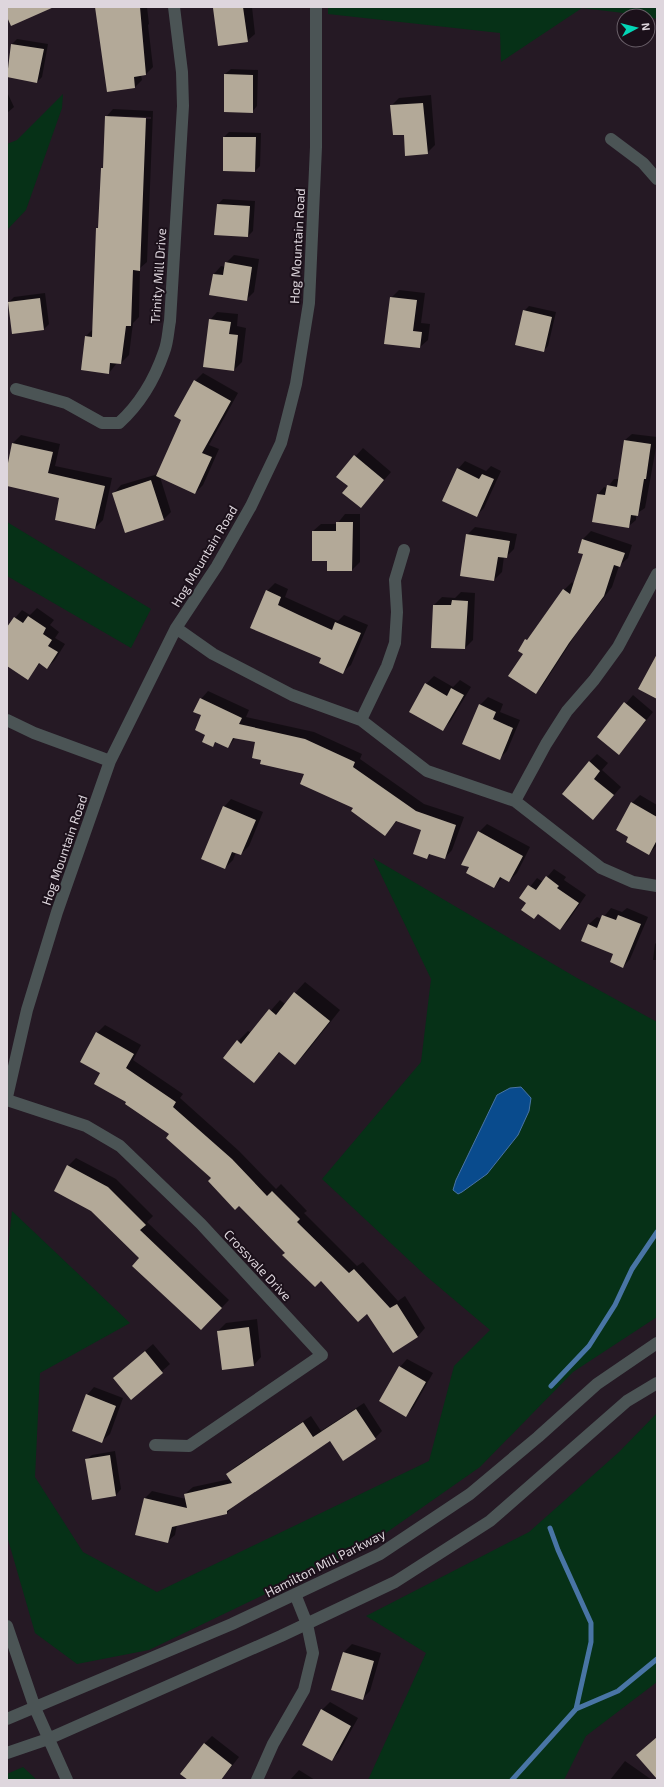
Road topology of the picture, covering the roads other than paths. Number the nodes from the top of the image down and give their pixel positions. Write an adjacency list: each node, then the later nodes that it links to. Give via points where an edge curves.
1 (174, 7): 5 (street, Trinity Mill Drive, via 182,72 183,106 170,321 165,350 153,378 131,412 119,423 102,423 66,403)
2 (316, 7): 8 (street, Hog Mountain Road, via 316,147 309,303 296,384 281,443 251,506 217,566)
3 (611, 139): 4 (street, via 643,163)
4 (657, 178)
5 (16, 389)
6 (404, 550): 10 (street, via 395,580 395,643)
7 (657, 574): 12 (street, via 618,647 567,711)
8 (176, 628): 10 (street, via 213,654 292,695); 11 (street, Hog Mountain Road)
9 (7, 720): 11 (street, via 34,733)
10 (361, 720): 12 (street, via 427,771)
11 (110, 761): 14 (street, Hog Mountain Road, via 64,892 27,1010)
12 (515, 801): 13 (street, via 601,868 633,882)
13 (657, 886)
14 (7, 1098): 17 (street, Crossvale Drive, via 86,1126 120,1146 201,1224 322,1355 189,1446)
15 (657, 1343): 18 (street, Hamilton Mill Parkway, via 597,1384 470,1494 380,1554)
16 (657, 1383): 19 (street, via 627,1401 490,1521 395,1582)
17 (155, 1445)
18 (295, 1594): 19 (street); 21 (street, Hamilton Mill Parkway, via 232,1624)
19 (307, 1624): 23 (street); 26 (street, via 313,1653 304,1690 273,1744)
20 (7, 1626): 21 (street)
21 (35, 1708): 22 (street, Hamilton Mill Parkway); 23 (street)
22 (7, 1719)
23 (48, 1739): 24 (street); 25 (street)
24 (7, 1753)
25 (67, 1780)
26 (257, 1780)

